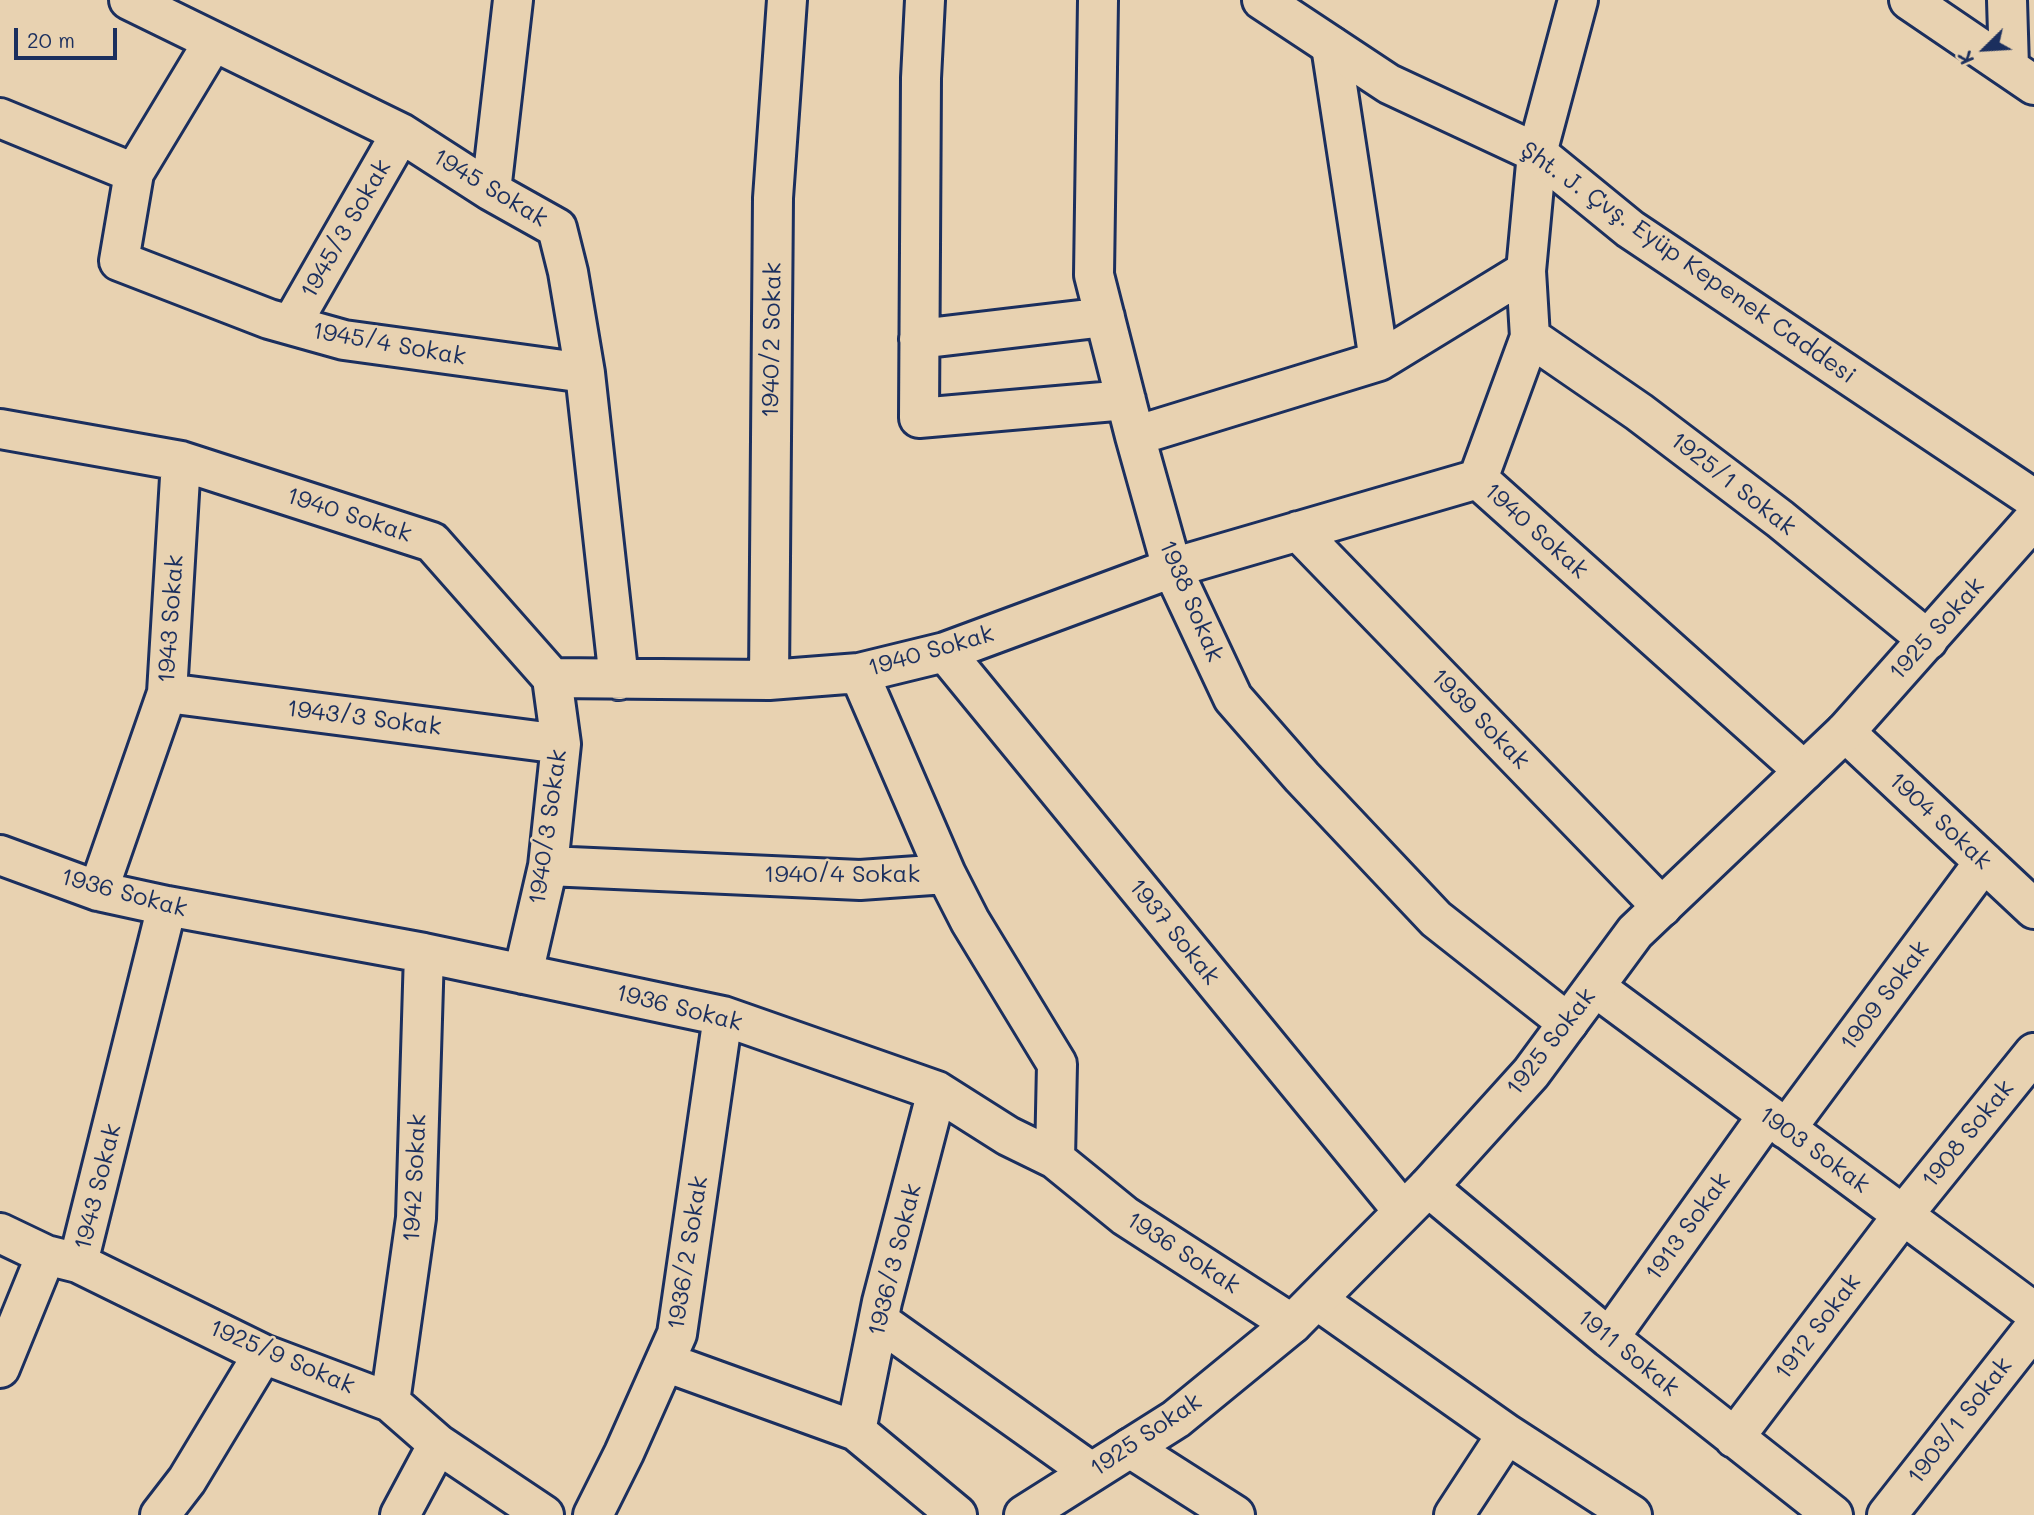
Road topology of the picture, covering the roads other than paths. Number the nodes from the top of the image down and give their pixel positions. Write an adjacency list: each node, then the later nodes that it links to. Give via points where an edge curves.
1 (129, 0): 10 (street, 1945 Sokak)
2 (513, 0): 17 (street)
3 (787, 0): 38 (street, 1940/2 Sokak, via 773,198)
4 (925, 0): 22 (street)
5 (1098, 0): 19 (street, 1938 Sokak, via 1094,275)
6 (1262, 0): 11 (street, Şht. J. Çvş. Eyüp Kepenek Caddesi)
7 (1578, 0): 15 (street)
8 (1909, 0): 12 (street)
9 (2007, 0): 12 (street)
10 (214, 42): 14 (street, 1945 Sokak); 16 (street)
11 (1331, 46): 15 (street, Şht. J. Çvş. Eyüp Kepenek Caddesi, via 1389,84); 23 (street)
12 (2022, 76)
13 (0, 118): 16 (street)
14 (401, 133): 17 (street, 1945 Sokak); 20 (street, 1945/3 Sokak)
15 (1540, 143): 18 (street); 29 (street, Şht. J. Çvş. Eyüp Kepenek Caddesi, via 1630,229)
16 (134, 173): 20 (street, 1945/4 Sokak, via 119,261)
17 (491, 191): 24 (street, 1945 Sokak, via 557,228)
18 (1526, 271): 21 (street); 23 (street)
19 (1105, 317): 22 (street); 25 (street, 1938 Sokak)
20 (291, 326): 24 (street, 1945/4 Sokak, via 344,340)
21 (1530, 338): 28 (street); 33 (street, 1925/1 Sokak, via 1639,412)
22 (919, 339): 25 (street, via 919,418)
23 (1379, 361): 25 (street)
24 (585, 373): 37 (street, 1945 Sokak)
25 (1131, 418): 32 (street, 1938 Sokak)
26 (0, 429): 27 (street, 1940 Sokak)
27 (181, 461): 36 (street, 1940 Sokak, via 432,542); 39 (street, 1943 Sokak)
28 (1478, 479): 31 (street, 1940 Sokak); 42 (street, 1940 Sokak)
29 (2034, 499)
30 (2034, 519): 33 (street, 1925 Sokak)
31 (1298, 531): 32 (street, 1940 Sokak); 49 (street, 1939 Sokak)
32 (1172, 568): 34 (street, 1940 Sokak); 55 (street, 1938 Sokak, via 1233,698 1436,919)
33 (1928, 640): 40 (street, 1925 Sokak)
34 (945, 652): 35 (street, 1940 Sokak); 60 (street, 1937 Sokak)
35 (859, 673): 38 (street, 1940 Sokak); 46 (street)
36 (552, 678): 37 (street, 1940 Sokak); 41 (street, 1940/3 Sokak)
37 (619, 680): 38 (street, 1940 Sokak)
38 (769, 680)
39 (167, 693): 41 (street, 1943/3 Sokak); 47 (street, 1943 Sokak)
40 (1845, 732): 42 (street, 1925 Sokak); 44 (street, 1904 Sokak)
41 (561, 744): 45 (street, 1940/3 Sokak)
42 (1804, 771): 49 (street, 1925 Sokak)
43 (0, 855): 47 (street, 1936 Sokak)
44 (1984, 862): 50 (street, 1904 Sokak); 58 (street, 1909 Sokak)
45 (548, 866): 46 (street, 1940/4 Sokak, via 860,880); 52 (street, 1940/3 Sokak)
46 (946, 874): 59 (street, 1940/4 Sokak, via 1057,1064)
47 (98, 891): 48 (street, 1936 Sokak)
48 (167, 906): 51 (street, 1936 Sokak); 63 (street, 1943 Sokak)
49 (1662, 907): 53 (street, 1925 Sokak, via 1635,932)
50 (2034, 909)
51 (424, 953): 52 (street, 1936 Sokak); 71 (street, 1942 Sokak, via 416,1218)
52 (523, 974): 54 (street, 1936 Sokak)
53 (1595, 987): 55 (street, 1925 Sokak); 58 (street, 1903 Sokak)
54 (723, 1016): 57 (street, 1936 Sokak); 69 (street, 1936/2 Sokak, via 677,1334)
55 (1568, 1023): 60 (street, 1925 Sokak, via 1531,1073)
56 (2034, 1053): 61 (street, 1908 Sokak)
57 (937, 1091): 59 (street, 1936 Sokak, via 1008,1136); 66 (street, 1936/3 Sokak)
58 (1777, 1122): 61 (street, 1903 Sokak); 67 (street, 1913 Sokak)
59 (1055, 1159): 65 (street, 1936 Sokak, via 1125,1216)
60 (1416, 1199): 65 (street, 1925 Sokak); 67 (street, 1911 Sokak)
61 (1903, 1215): 64 (street, 1903 Sokak); 74 (street, 1912 Sokak)
62 (0, 1233): 63 (street, 1925/9 Sokak)
63 (62, 1259): 68 (street, 1925/9 Sokak); 70 (street, 1943 Sokak)
64 (2031, 1306): 88 (street, 1903/1 Sokak)
65 (1305, 1312): 73 (street, 1936 Sokak); 76 (street, 1925 Sokak, via 1176,1419)
66 (878, 1321): 72 (street, 1936/3 Sokak); 77 (street)
67 (1609, 1338): 74 (street, 1911 Sokak)
68 (263, 1354): 71 (street, 1925/9 Sokak); 78 (street, via 187,1480)
69 (665, 1362): 72 (street); 81 (street, 1936/2 Sokak)
70 (0, 1368)
71 (390, 1402): 75 (street, 1925/9 Sokak)
72 (856, 1430): 82 (street)
73 (1507, 1434): 85 (street); 86 (street, 1936 Sokak)
74 (1734, 1438): 87 (street, 1911 Sokak)
75 (438, 1444): 79 (street); 80 (street, 1925/9 Sokak)
76 (1130, 1448): 77 (street, 1925 Sokak); 84 (street)
77 (1091, 1472): 83 (street, 1925 Sokak)
78 (160, 1515)
79 (400, 1515)
80 (544, 1515)
81 (593, 1515)
82 (957, 1515)
83 (1024, 1515)
84 (1235, 1515)
85 (1454, 1515)
86 (1632, 1515)
87 (1833, 1515)
88 (1887, 1515)

